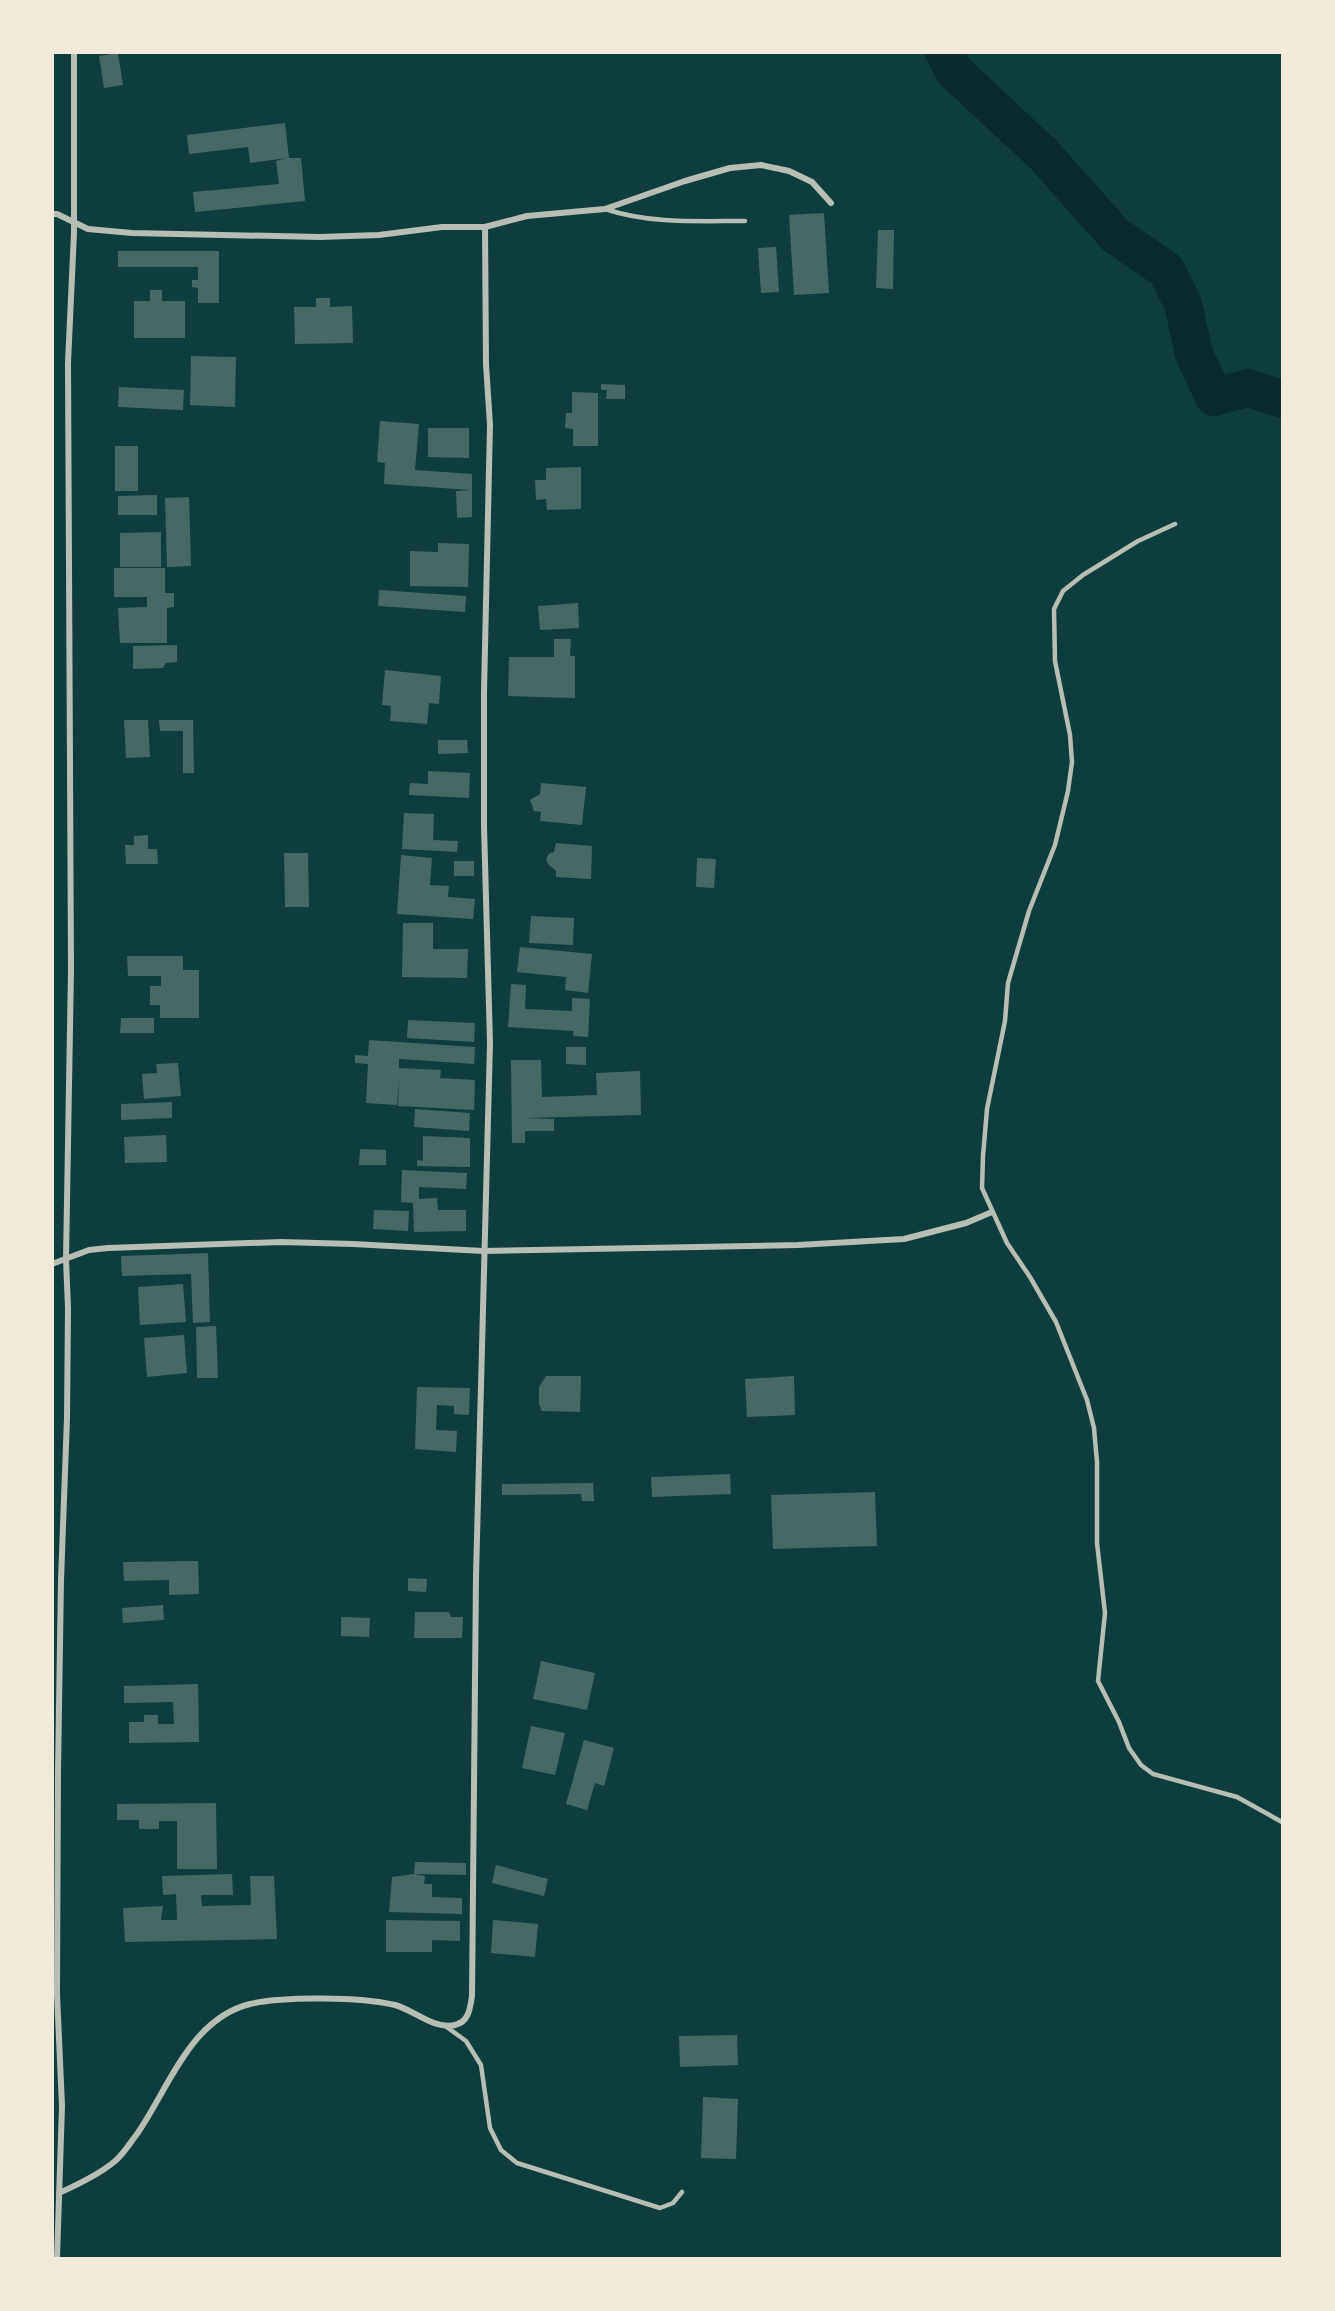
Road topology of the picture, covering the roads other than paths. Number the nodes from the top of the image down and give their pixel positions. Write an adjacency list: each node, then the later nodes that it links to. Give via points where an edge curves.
1 (74, 52): 5 (street)
2 (831, 203): 3 (street, via 812,183 789,171 761,165 730,168)
3 (605, 209): 6 (lane, via 671,221); 7 (street, via 527,216)
4 (52, 214): 5 (street)
5 (73, 221): 7 (street, via 88,229 132,233 343,237 442,227); 11 (street, via 68,363 71,970)
6 (745, 221)
7 (485, 227): 10 (street, via 490,425 484,814 490,1043)
8 (1175, 524): 9 (lane, via 1138,541 1083,575 1063,591 1054,609 1055,661 1072,762 1055,845 1029,911 1008,982 982,1156 982,1188)
9 (992, 1212): 10 (street, via 904,1239); 13 (lane, via 1056,1322 1075,1366 1094,1428 1097,1543 1105,1613 1098,1681 1141,1765 1153,1774 1237,1797)
10 (483, 1251): 11 (street, via 281,1242 108,1248); 14 (street, via 472,1996 463,2021)
11 (66, 1260): 12 (street); 16 (street, via 67,1418 58,1770 57,1994 62,2106)
12 (52, 1264)
13 (1282, 1822)
14 (444, 2025): 15 (lane, via 466,2042 481,2065 490,2128 501,2150 517,2163 660,2208 673,2203); 16 (street, via 407,2009 370,2001 268,2001 232,2010 215,2019 179,2062 143,2125 115,2162)
15 (682, 2192)
16 (59, 2193): 17 (street)
17 (57, 2259)

